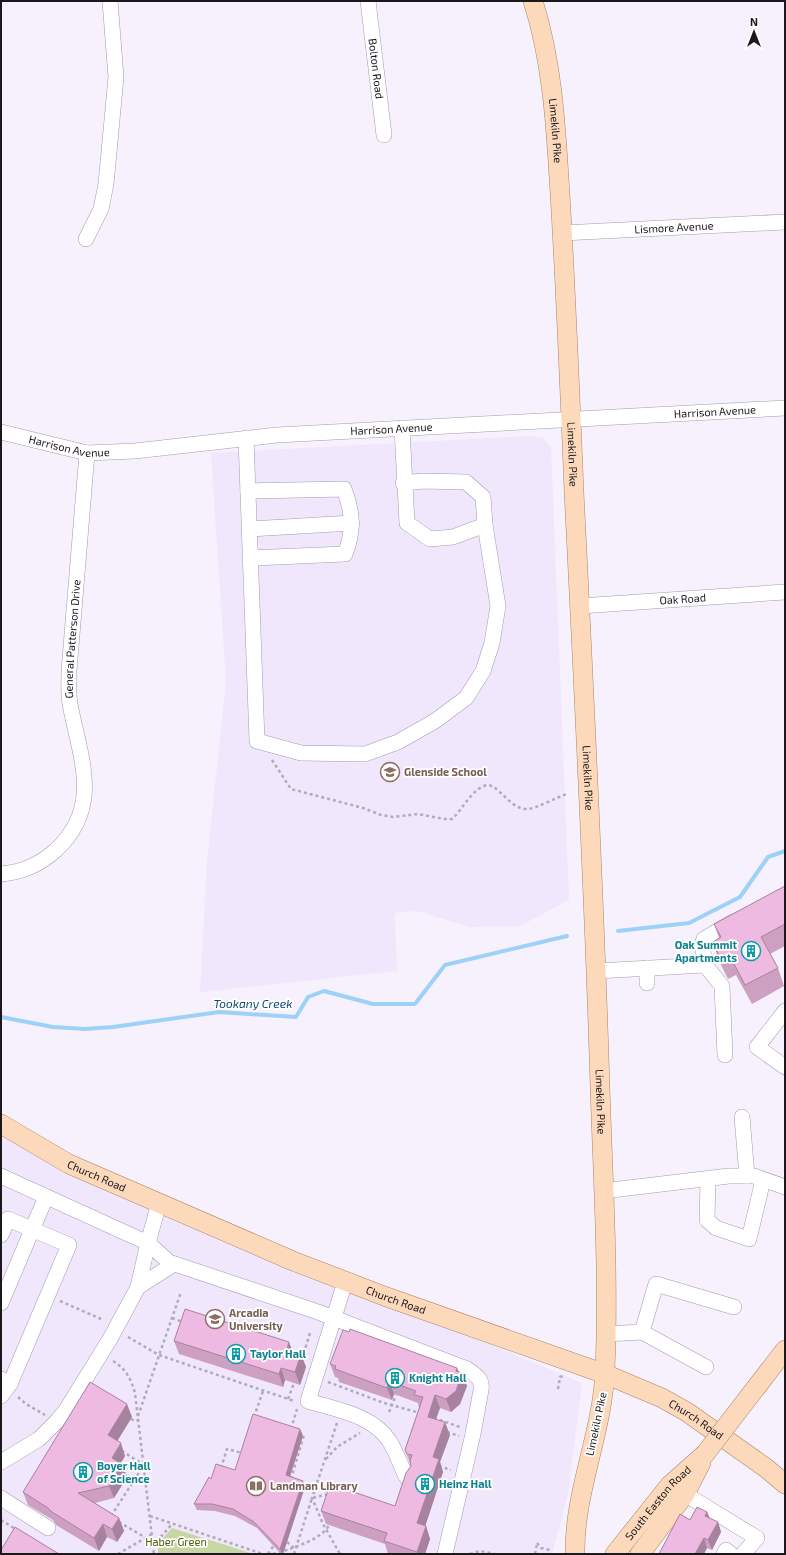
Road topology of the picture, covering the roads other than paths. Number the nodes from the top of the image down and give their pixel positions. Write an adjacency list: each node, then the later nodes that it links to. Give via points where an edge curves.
1 (110, 1): 7 (street, via 116,77 106,184 101,209)
2 (368, 1): 4 (street, Bolton Road)
3 (534, 1): 6 (main road, Limekiln Pike, via 551,78)
4 (384, 135)
5 (785, 222): 6 (street, Lismore Avenue)
6 (562, 233): 9 (main road, Limekiln Pike)
7 (86, 239)
8 (785, 408): 9 (street, Harrison Avenue)
9 (571, 418): 10 (street, Harrison Avenue); 21 (main road, Limekiln Pike)
10 (402, 428): 12 (street, Harrison Avenue); 14 (street)
11 (1, 432): 13 (street, Harrison Avenue)
12 (246, 438): 13 (street, Harrison Avenue, via 134,451); 15 (street)
13 (87, 453): 22 (street, General Patterson Drive, via 68,670 70,702 86,783 82,805 68,838 49,856 25,870)
14 (403, 483): 17 (street, via 466,482 483,497); 17 (street, via 406,523 430,539 453,538)
15 (248, 492): 16 (street, via 344,489 350,505); 18 (street)
16 (352, 523): 18 (street); 19 (street, via 351,539 345,554)
17 (485, 525): 19 (street, via 498,606 492,643 483,671 466,698 435,721 398,742 365,754 302,752 257,741)
18 (250, 529): 19 (street)
19 (251, 558)
20 (785, 592): 21 (street, Oak Road)
21 (580, 606): 25 (main road, Limekiln Pike)
22 (1, 874)
23 (743, 917): 24 (street, via 704,939 702,944)
24 (705, 965): 25 (street, via 685,973 647,976); 27 (street, via 722,986)
25 (597, 971): 36 (main road, Limekiln Pike)
26 (785, 1011): 28 (street, via 757,1047)
27 (725, 1055)
28 (785, 1067)
29 (742, 1117): 32 (street)
30 (1, 1124): 38 (main road, Church Road, via 69,1164)
31 (1, 1176): 37 (street)
32 (747, 1176): 33 (street); 34 (street)
33 (708, 1179): 34 (street, via 707,1220 716,1228 749,1239); 36 (street)
34 (763, 1180): 35 (street)
35 (785, 1187)
36 (603, 1191): 49 (main road, Limekiln Pike)
37 (46, 1196): 39 (street); 41 (street)
38 (159, 1203): 41 (street); 43 (main road, Church Road)
39 (32, 1228): 40 (street, via 8,1219); 45 (street); 53 (street, via 69,1245)
40 (1, 1235)
41 (148, 1243): 42 (street); 44 (street)
42 (174, 1264): 44 (street); 47 (street)
43 (345, 1282): 47 (street); 52 (main road, Church Road)
44 (138, 1287): 55 (street, via 110,1339 57,1421 39,1439)
45 (1, 1303)
46 (734, 1307): 48 (street, via 656,1284)
47 (333, 1318): 56 (street, via 308,1401 366,1420 376,1426 390,1442); 61 (street, via 467,1369 478,1376 482,1384)
48 (642, 1332): 49 (street); 51 (street)
49 (606, 1334): 52 (main road, Limekiln Pike)
50 (785, 1350): 54 (main road, South Easton Road, bridge)
51 (706, 1367)
52 (605, 1374): 57 (main road, Church Road, via 662,1398 687,1412); 62 (main road, Limekiln Pike, via 602,1403 581,1498)
53 (6, 1388)
54 (705, 1454): 58 (main road, South Easton Road); 63 (main road, South Easton Road, via 670,1485)
55 (1, 1462)
56 (407, 1478)
57 (785, 1484)
58 (685, 1494): 64 (main road, South Easton Road); 67 (street, via 757,1538)
59 (1, 1498): 60 (street)
60 (48, 1528)
61 (445, 1554)
62 (574, 1554)
63 (615, 1554)
64 (640, 1554)
65 (724, 1554): 66 (street, via 726,1550)
66 (731, 1554)
67 (743, 1554)

